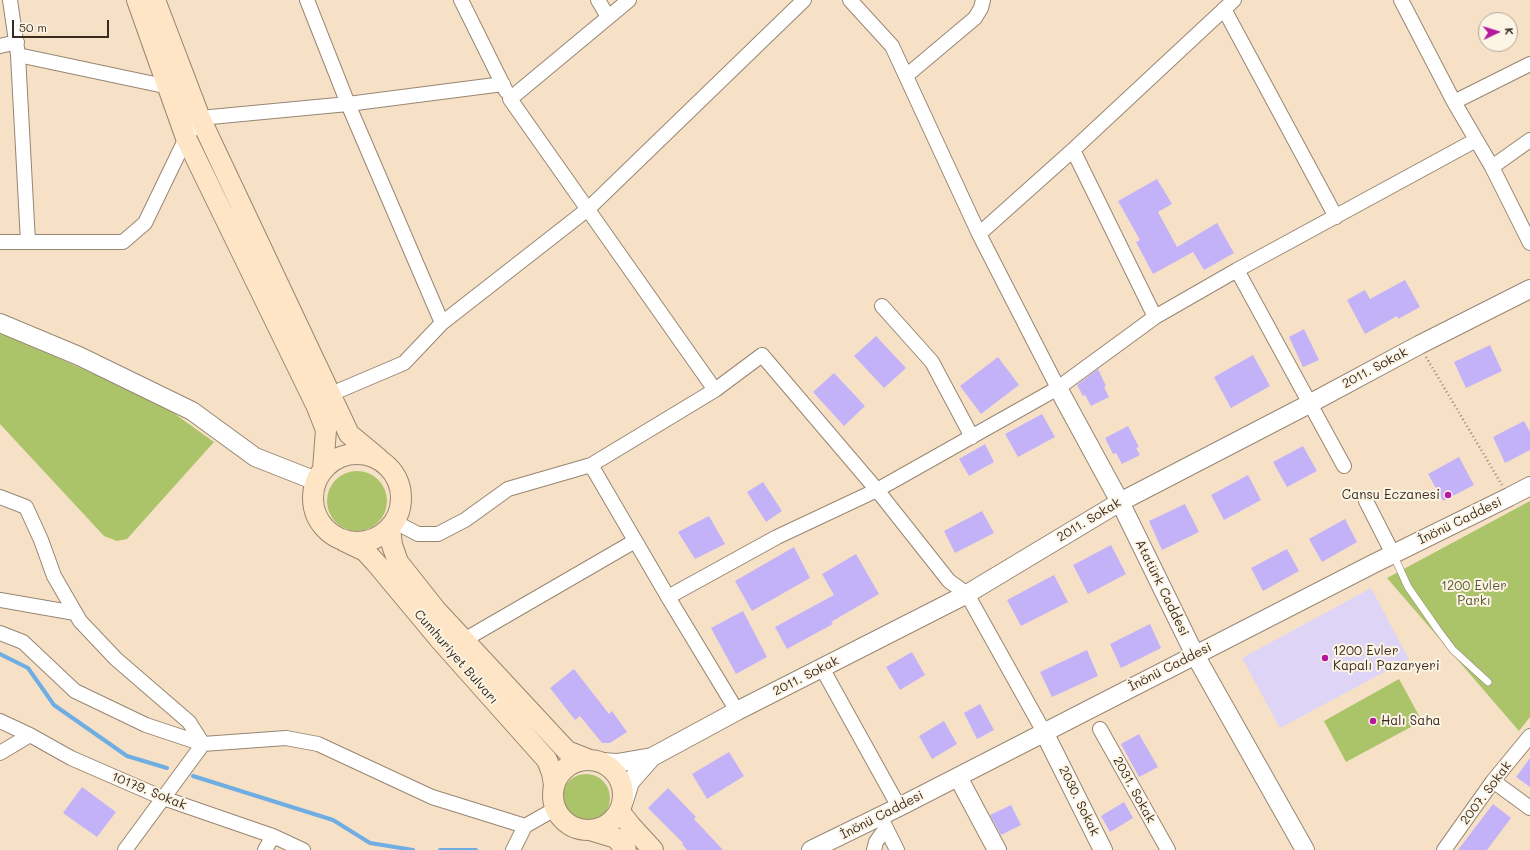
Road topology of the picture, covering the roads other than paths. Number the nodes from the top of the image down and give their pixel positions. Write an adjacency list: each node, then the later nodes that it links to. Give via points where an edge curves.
1 (10, 0): 15 (street)
2 (137, 0): 19 (main road)
3 (155, 0): 23 (main road)
4 (307, 0): 22 (street)
5 (461, 0): 18 (street)
6 (598, 0): 13 (street)
7 (629, 0): 13 (street)
8 (804, 0): 29 (street)
9 (850, 0): 17 (street, via 892,46)
10 (983, 0): 17 (street, via 975,18)
11 (1401, 0): 21 (street)
12 (1229, 5): 27 (street); 30 (street)
13 (608, 18): 20 (street)
14 (0, 46): 15 (street)
15 (17, 48): 19 (street); 33 (street)
16 (1530, 64): 21 (street)
17 (906, 76): 31 (street)
18 (503, 84): 20 (street); 22 (street)
19 (169, 87): 24 (main road)
20 (510, 99): 29 (street)
21 (1454, 102): 25 (street)
22 (348, 104): 23 (street); 40 (street)
23 (200, 118): 24 (street); 43 (main road)
24 (186, 138): 33 (street, via 145,222 122,242); 49 (main road, via 317,406 326,430 326,446)
25 (1476, 140): 28 (street); 30 (street)
26 (1530, 140): 28 (street)
27 (1073, 150): 31 (street); 38 (street)
28 (1492, 167): 34 (street)
29 (588, 209): 40 (street); 42 (street)
30 (1336, 217): 35 (street)
31 (979, 234): 41 (street)
32 (0, 242): 33 (street)
33 (28, 242)
34 (1530, 243)
35 (1237, 270): 38 (street); 44 (street)
36 (1530, 289): 44 (street, 2011. Sokak)
37 (882, 306): 45 (street, via 932,362)
38 (1155, 317): 41 (street)
39 (0, 323): 49 (street, via 79,356 192,411 255,457)
40 (442, 323): 43 (street, via 404,363)
41 (1058, 388): 45 (street); 54 (street, Atatürk Caddesi)
42 (715, 390): 47 (street); 51 (street, via 762,355)
43 (330, 394): 46 (main road, via 349,434)
44 (1310, 403): 48 (street); 54 (street, 2011. Sokak)
45 (972, 437): 51 (street)
46 (378, 458): 49 (main road, via 364,454 349,454 335,459); 55 (main road, via 390,468 398,480 402,494 401,508)
47 (591, 466): 55 (street, via 508,489 465,520 438,534 418,534); 57 (street)
48 (1344, 466)
49 (320, 475): 56 (main road, via 313,496 315,511 321,524)
50 (1530, 486): 58 (street, İnönü Caddesi)
51 (877, 490): 59 (street, via 949,581); 60 (street, via 777,537)
52 (0, 497): 62 (street, via 26,507 54,576)
53 (1366, 501): 58 (street)
54 (1120, 502): 59 (street, 2011. Sokak); 65 (street, Atatürk Caddesi)
55 (393, 525): 56 (main road, via 386,533 373,540 359,543); 64 (main road, via 392,544 398,562)
56 (344, 541): 80 (main road, Cumhuriyet Bulvarı, via 365,551 547,760)
57 (635, 541): 60 (street); 64 (street)
58 (1393, 554): 65 (street, İnönü Caddesi); 67 (lane, via 1408,587 1438,630 1454,650)
59 (967, 594): 66 (street, 2011. Sokak); 71 (street)
60 (668, 597): 68 (street)
61 (0, 600): 62 (street)
62 (75, 612): 74 (street, via 80,621 116,659 190,722)
63 (0, 633): 74 (street, via 23,642 75,691 146,725)
64 (464, 640): 77 (main road, via 567,751)
65 (1195, 654): 71 (street, İnönü Caddesi); 102 (street, Atatürk Caddesi)
66 (822, 668): 68 (street, 2011. Sokak); 83 (street)
67 (1488, 682)
68 (737, 711): 76 (street, 2011. Sokak)
69 (0, 721): 72 (street, 10179. Sokak)
70 (1100, 730): 101 (street, 2031. Sokak)
71 (1044, 732): 78 (street, İnönü Caddesi); 100 (street, 2030. Sokak)
72 (30, 735): 75 (street); 81 (street, 10179. Sokak, via 71,758)
73 (1530, 736): 79 (street, 2007. Sokak)
74 (203, 744): 81 (street); 87 (street, via 286,738 318,744 432,797)
75 (0, 752)
76 (652, 757): 77 (street, via 617,763); 82 (street, via 630,782)
77 (596, 761): 80 (main road, via 579,761 568,766); 82 (main road, via 612,769 619,778 623,789)
78 (958, 776): 83 (street, İnönü Caddesi); 99 (street)
79 (1493, 781): 84 (street); 103 (street, 2007. Sokak)
80 (554, 785): 85 (main road)
81 (163, 798): 89 (street, 10179. Sokak); 91 (street)
82 (622, 806): 88 (main road, via 613,821 604,828); 96 (main road, via 630,826)
83 (898, 807): 86 (street, İnönü Caddesi)
84 (1530, 808)
85 (555, 809): 87 (street); 88 (main road, via 570,826)
86 (883, 822): 90 (street, İnönü Caddesi); 97 (street); 98 (street)
87 (525, 826): 94 (street)
88 (593, 831): 95 (main road, via 616,838)
89 (273, 836): 92 (street); 93 (street, 10179. Sokak)
90 (820, 848)
91 (125, 850)
92 (265, 850)
93 (303, 850)
94 (513, 850)
95 (626, 850)
96 (653, 850)
97 (874, 850)
98 (897, 850)
99 (997, 850)
100 (1103, 850)
101 (1168, 850)
102 (1304, 850)
103 (1444, 850)

